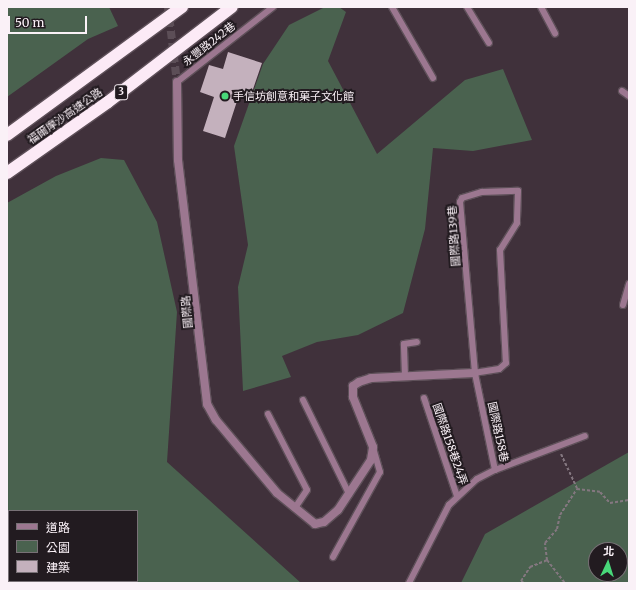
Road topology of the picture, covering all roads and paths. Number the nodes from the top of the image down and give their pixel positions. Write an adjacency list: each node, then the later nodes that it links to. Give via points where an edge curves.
1 (182, 7): 13 (highway, 福爾摩沙高速公路)
2 (232, 7): 14 (highway, 福爾摩沙高速公路 / 3, via 108,102)
3 (273, 7): 10 (lane, 永豐路242巷)
4 (392, 7): 9 (lane)
5 (467, 7): 8 (lane)
6 (541, 7): 7 (lane)
7 (556, 32)
8 (489, 43)
9 (433, 78)
10 (177, 82): 31 (street, 國際路, via 178,160 207,404 216,420 277,493)
11 (622, 91): 12 (lane)
12 (629, 96)
13 (7, 135)
14 (7, 173)
15 (629, 284): 16 (lane)
16 (623, 305)
17 (417, 342): 19 (lane, via 404,344)
18 (475, 373): 18 (lane, 國際路139巷, via 460,202 462,198 482,192 518,191 517,223 500,250 506,362 499,370); 19 (street); 26 (lane, 國際路158巷)
19 (405, 376): 24 (street, via 372,378 353,386 353,397)
20 (424, 398): 29 (lane, 國際路158巷24弄)
21 (303, 400): 28 (lane)
22 (268, 414): 31 (lane, via 307,490)
23 (585, 436): 25 (lane)
24 (373, 446): 28 (street, 國際路, via 371,460); 32 (lane, via 380,472)
25 (558, 447): 26 (lane); 27 (path)
26 (495, 470): 29 (lane, 國際路158巷)
27 (577, 489): 30 (path, via 600,492 610,503); 33 (path, via 560,515 557,529 545,543)
28 (348, 494): 31 (street, 國際路, via 324,522 315,524)
29 (457, 496): 34 (lane, 國際路158巷, via 449,505)
30 (629, 500)
31 (295, 508)
32 (333, 556)
33 (547, 560): 35 (path, via 530,567 521,581); 36 (path)
34 (409, 583)
35 (524, 583)
36 (565, 583)

